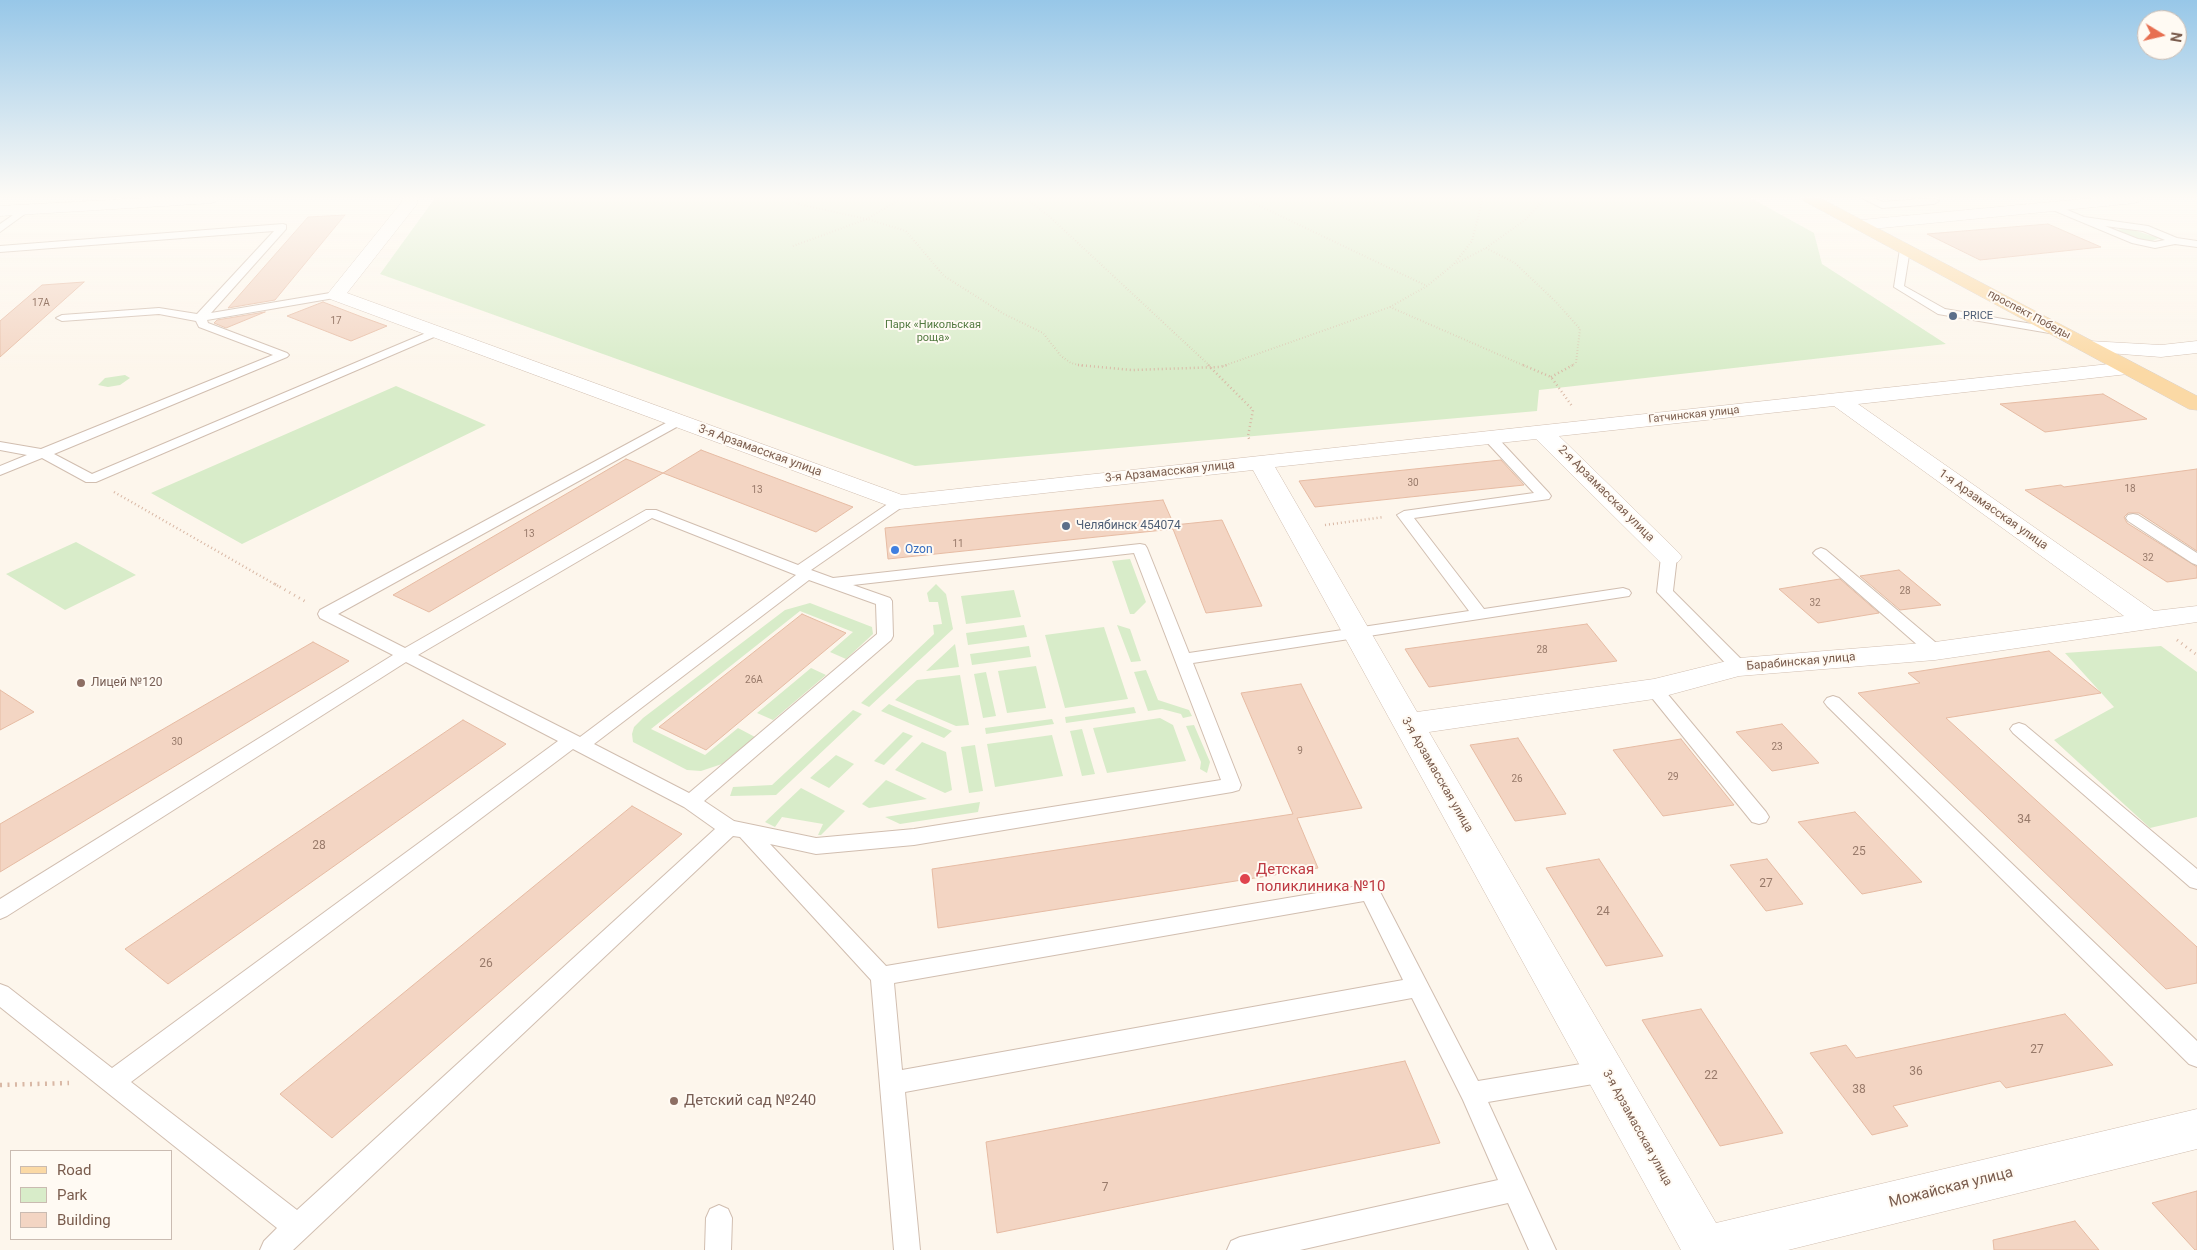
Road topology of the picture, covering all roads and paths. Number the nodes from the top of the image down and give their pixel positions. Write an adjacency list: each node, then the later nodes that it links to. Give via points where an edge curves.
1 (256, 256): 16 (lane)
2 (367, 256): 13 (street)
3 (927, 256): 22 (path, via 944,276 1043,334 1060,356 1072,363 1132,370)
4 (1092, 256): 22 (path)
5 (1362, 256): 12 (path)
6 (1460, 256): 11 (path)
7 (1469, 256): 11 (path)
8 (1502, 256): 23 (path, via 1514,263 1580,328 1576,363)
9 (1904, 256): 18 (lane, via 1899,287 1942,312)
10 (1919, 256): 18 (main road, проспект Победы)
11 (1454, 264): 12 (path)
12 (1427, 286): 14 (path)
13 (336, 295): 16 (lane); 17 (street, 3-я Арзамасская улица)
14 (1390, 307): 22 (path); 23 (path)
15 (62, 318): 16 (lane, via 159,311)
16 (200, 318): 30 (lane, via 203,325 282,355)
17 (437, 332): 26 (street, 3-я Арзамасская улица); 33 (lane)
18 (2061, 332): 19 (main road, проспект Победы)
19 (2089, 347): 20 (street, via 2161,351); 21 (main road, проспект Победы)
20 (2197, 348)
21 (2128, 368): 24 (street, Гатчинская улица); 25 (main road, проспект Победы)
22 (1213, 369): 31 (path, via 1253,410 1248,436)
23 (1552, 377): 27 (path, via 1573,408)
24 (1838, 399): 27 (street, Гатчинская улица); 47 (street, 1-я Арзамасская улица)
25 (2197, 404)
26 (677, 421): 34 (street, 3-я Арзамасская улица); 44 (lane)
27 (1554, 430): 28 (street, Гатчинская улица); 39 (street, 2-я Арзамасская улица)
28 (1489, 437): 31 (street, Гатчинская улица); 35 (lane, via 1544,496)
29 (0, 446): 30 (lane)
30 (44, 454): 32 (lane); 33 (lane)
31 (1260, 462): 34 (street, 3-я Арзамасская улица); 37 (street, 3-я Арзамасская улица)
32 (0, 471)
33 (91, 479): 44 (path)
34 (900, 502): 41 (lane)
35 (1404, 515): 37 (path); 45 (lane)
36 (2133, 518): 40 (lane)
37 (1297, 528): 48 (street, 3-я Арзамасская улица)
38 (1821, 553): 49 (lane)
39 (1669, 557): 52 (lane, via 1665,592)
40 (2197, 560)
41 (803, 572): 42 (lane); 50 (lane, via 651,513); 57 (lane)
42 (832, 583): 51 (lane, via 1140,548); 58 (lane, via 884,600 885,636)
43 (1623, 593): 45 (lane)
44 (326, 614): 50 (lane)
45 (1480, 614): 48 (lane)
46 (2197, 614): 47 (street, Барабинская улица)
47 (2148, 620): 49 (street, Барабинская улица)
48 (1356, 632): 51 (lane); 55 (street, 3-я Арзамасская улица)
49 (1935, 651): 52 (street, Барабинская улица)
50 (407, 654): 57 (lane); 62 (lane)
51 (1183, 658): 60 (lane, via 1232,786 914,837 816,846)
52 (1739, 667): 53 (street, Барабинская улица)
53 (1654, 690): 55 (street, Барабинская улица); 59 (lane)
54 (1833, 702): 66 (lane)
55 (1408, 724): 67 (street, 3-я Арзамасская улица)
56 (2019, 730): 61 (lane)
57 (576, 743): 58 (lane); 68 (lane)
58 (691, 802): 60 (lane)
59 (1759, 817)
60 (738, 830): 63 (lane); 75 (lane)
61 (2197, 881)
62 (0, 910)
63 (882, 976): 64 (lane, via 1370,892); 69 (lane)
64 (1419, 987): 69 (lane); 71 (lane)
65 (0, 994): 68 (lane)
66 (2197, 1056)
67 (1604, 1071): 71 (lane); 77 (street, 3-я Арзамасская улица)
68 (112, 1082): 70 (path); 75 (lane)
69 (892, 1083): 80 (lane)
70 (0, 1085)
71 (1472, 1093): 73 (lane)
72 (2197, 1129): 77 (street, Можайская улица)
73 (1515, 1189): 76 (lane); 82 (lane)
74 (719, 1218): 79 (lane)
75 (297, 1227): 78 (lane)
76 (1283, 1246): 81 (lane)
77 (1705, 1249)
78 (273, 1250)
79 (718, 1250)
80 (907, 1250)
81 (1240, 1250)
82 (1543, 1250)

